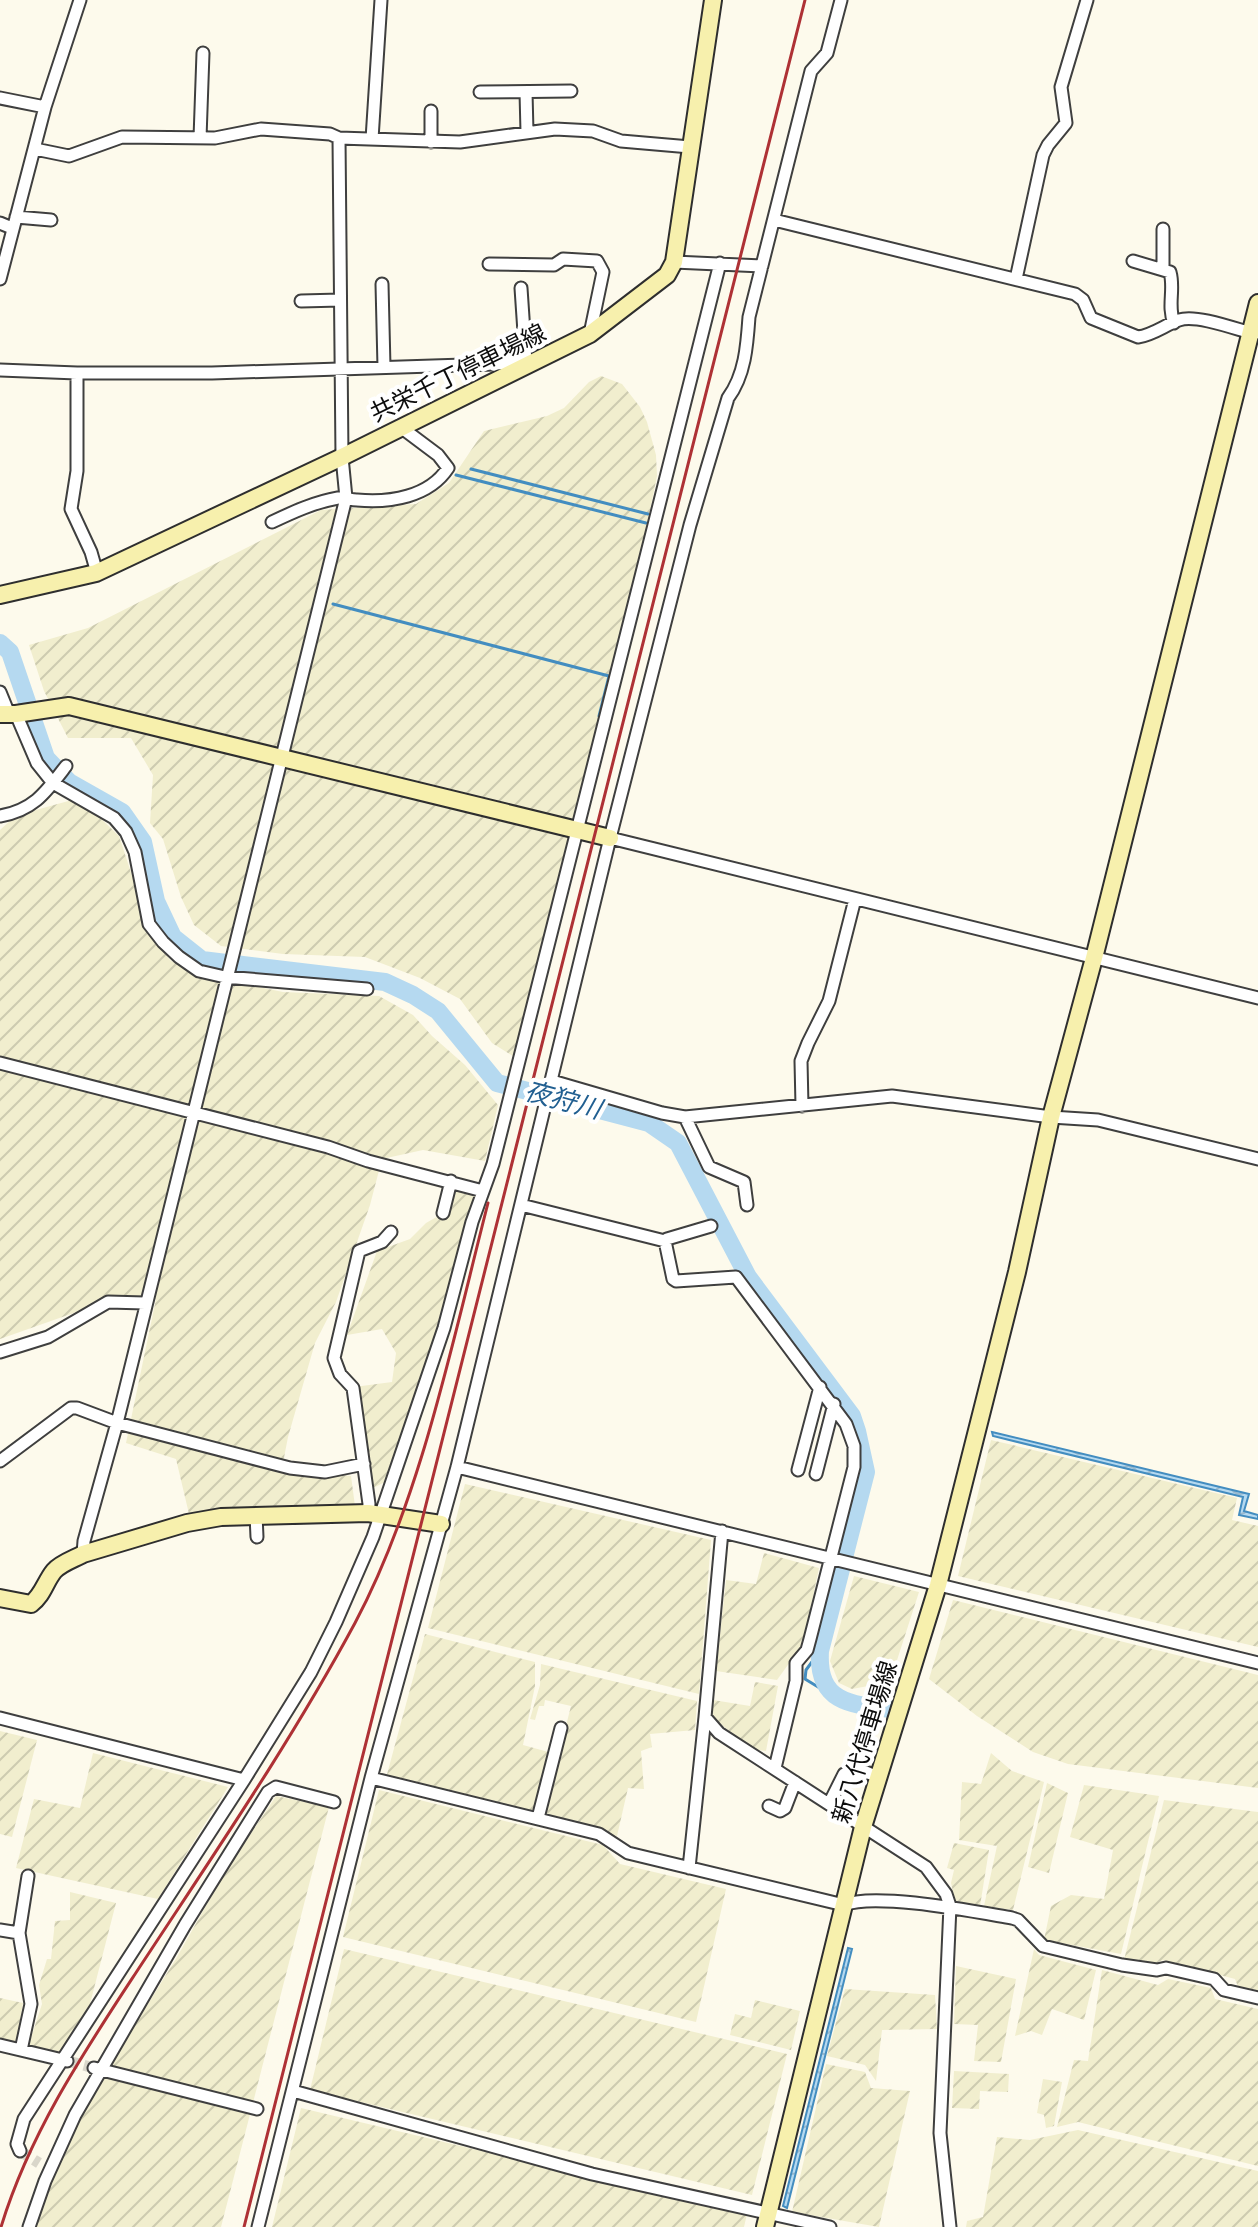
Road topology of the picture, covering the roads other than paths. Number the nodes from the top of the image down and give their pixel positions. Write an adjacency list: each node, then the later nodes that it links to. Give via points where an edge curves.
1 (381, 0): 16 (street)
2 (713, 0): 18 (street)
3 (841, 0): 21 (street, via 827,53 811,71)
4 (1087, 0): 32 (street, via 1061,87 1066,123 1043,155)
5 (77, 2): 11 (street)
6 (203, 53): 14 (street)
7 (571, 91): 9 (street)
8 (480, 92): 9 (street)
9 (526, 92): 13 (street)
10 (0, 98): 11 (street)
11 (45, 107): 19 (street)
12 (431, 111): 17 (street)
13 (527, 132): 17 (street); 18 (street, via 593,131 621,141)
14 (200, 138): 15 (street, via 277,129); 19 (street, via 122,137 69,156)
15 (339, 138): 16 (street); 35 (street)
16 (372, 139): 17 (street)
17 (431, 142)
18 (690, 147): 26 (street)
19 (35, 149): 22 (street)
20 (51, 220): 22 (street)
21 (774, 220): 29 (street); 32 (street)
22 (14, 222): 23 (street); 31 (street)
23 (0, 223)
24 (1163, 229): 30 (street)
25 (1133, 261): 30 (street)
26 (674, 262): 27 (street); 39 (street, 共栄千丁停車場線, via 667,275)
27 (720, 263): 29 (street); 58 (street)
28 (489, 264): 39 (street, via 597,261 603,272)
29 (762, 266): 59 (street, via 739,383 728,398 690,525)
30 (1163, 268): 38 (street, via 1172,278)
31 (0, 279)
32 (1016, 279): 38 (street, via 1075,294 1091,318 1138,337)
33 (382, 284): 42 (street)
34 (521, 288): 41 (street)
35 (340, 300): 36 (street); 43 (street)
36 (301, 301)
37 (1258, 303): 40 (street, 新八代停車場線)
38 (1174, 323): 40 (street, via 1190,318)
39 (590, 334): 41 (street, 共栄千丁停車場線)
40 (1254, 334): 61 (street, 新八代停車場線)
41 (528, 364): 42 (street); 46 (street, 共栄千丁停車場線)
42 (384, 367): 43 (street)
43 (340, 369): 45 (street); 47 (street)
44 (0, 370): 45 (street)
45 (77, 373): 50 (street, via 77,471 71,509)
46 (402, 428): 47 (street, 共栄千丁停車場線); 48 (street, via 438,455 446,472 420,493 403,498)
47 (342, 457): 48 (street); 50 (street, 共栄千丁停車場線)
48 (346, 498): 49 (street); 54 (street)
49 (272, 522)
50 (97, 573): 51 (street, 共栄千丁停車場線)
51 (0, 595)
52 (0, 692): 53 (street)
53 (11, 714): 54 (street, via 69,706); 56 (street, via 37,763)
54 (282, 758): 58 (street); 62 (street)
55 (65, 768): 56 (street)
56 (54, 782): 57 (street, via 37,802); 62 (street, via 114,818 126,832 149,924 163,942 199,971)
57 (0, 816)
58 (579, 830): 59 (street); 73 (street)
59 (610, 838): 60 (street); 66 (street)
60 (855, 899): 61 (street); 67 (street, via 829,1001 801,1061)
61 (1094, 958): 64 (street); 69 (street, 新八代停車場線)
62 (226, 976): 63 (street); 68 (street)
63 (367, 989)
64 (1258, 998)
65 (0, 1063): 68 (street)
66 (552, 1081): 70 (street); 74 (street)
67 (802, 1106): 69 (street, via 892,1096); 70 (street)
68 (193, 1112): 72 (street); 80 (street)
69 (1051, 1117): 71 (street, via 1098,1120); 97 (street, 新八代停車場線)
70 (687, 1124): 75 (street, via 709,1167 744,1182)
71 (1258, 1159)
72 (451, 1181): 73 (street); 76 (street)
73 (483, 1191): 91 (street, via 444,1328)
74 (521, 1205): 79 (street); 87 (street)
75 (747, 1205)
76 (443, 1213)
77 (711, 1226): 79 (street)
78 (391, 1232): 86 (street, via 382,1242 359,1251 334,1358 353,1388)
79 (665, 1241): 82 (street, via 676,1281 736,1277)
80 (145, 1303): 81 (street, via 108,1302 48,1337); 84 (street)
81 (0, 1352)
82 (820, 1387): 83 (street); 88 (street)
83 (834, 1404): 89 (street); 96 (street, via 851,1435 855,1459)
84 (117, 1423): 85 (street, via 71,1408); 86 (street, via 290,1468 325,1472); 95 (street)
85 (0, 1461)
86 (364, 1464): 91 (street)
87 (457, 1467): 92 (street); 93 (street)
88 (798, 1470)
89 (816, 1474)
90 (256, 1515): 91 (street); 94 (street); 95 (street, via 204,1518)
91 (374, 1515): 92 (street); 106 (street, via 373,1537 311,1672)
92 (441, 1524): 105 (street)
93 (722, 1531): 96 (street); 100 (street)
94 (257, 1537)
95 (83, 1554): 98 (street, via 55,1570 31,1604)
96 (832, 1560): 97 (street); 103 (street, via 807,1650 796,1663)
97 (938, 1585): 99 (street); 104 (street, 新八代停車場線)
98 (0, 1598)
99 (1258, 1663)
100 (705, 1717): 103 (street, via 719,1733); 113 (street)
101 (0, 1718): 106 (street)
102 (561, 1728): 111 (street)
103 (775, 1768): 107 (street)
104 (878, 1777): 109 (street, via 844,1774); 112 (street, 新八代停車場線)
105 (371, 1778): 111 (street); 124 (street)
106 (244, 1780): 122 (street)
107 (795, 1782): 109 (street); 110 (street, via 785,1808)
108 (334, 1802): 123 (street, via 276,1787 268,1792)
109 (829, 1804): 112 (street)
110 (769, 1806)
111 (538, 1818): 113 (street, via 599,1834 628,1853)
112 (863, 1827): 115 (street, 新八代停車場線); 116 (street, via 926,1867)
113 (689, 1868): 115 (street)
114 (28, 1876): 118 (street)
115 (844, 1905): 116 (street, via 863,1901); 129 (street, 新八代停車場線)
116 (950, 1906): 119 (street, via 1018,1920 1043,1946 1122,1965 1190,1973 1214,1979 1224,1990); 133 (street, via 940,2133)
117 (0, 1930): 118 (street)
118 (19, 1933): 121 (street, via 31,2004)
119 (1258, 1998)
120 (0, 2045): 121 (street)
121 (21, 2050): 122 (street)
122 (64, 2061): 126 (street, via 24,2119)
123 (99, 2069): 125 (street); 128 (street)
124 (293, 2091): 129 (street); 131 (street)
125 (257, 2109)
126 (20, 2151)
127 (39, 2163): 128 (street)
128 (53, 2164): 130 (street)
129 (767, 2220): 132 (street)
130 (29, 2227)
131 (258, 2227)
132 (830, 2227)
133 (950, 2227)

